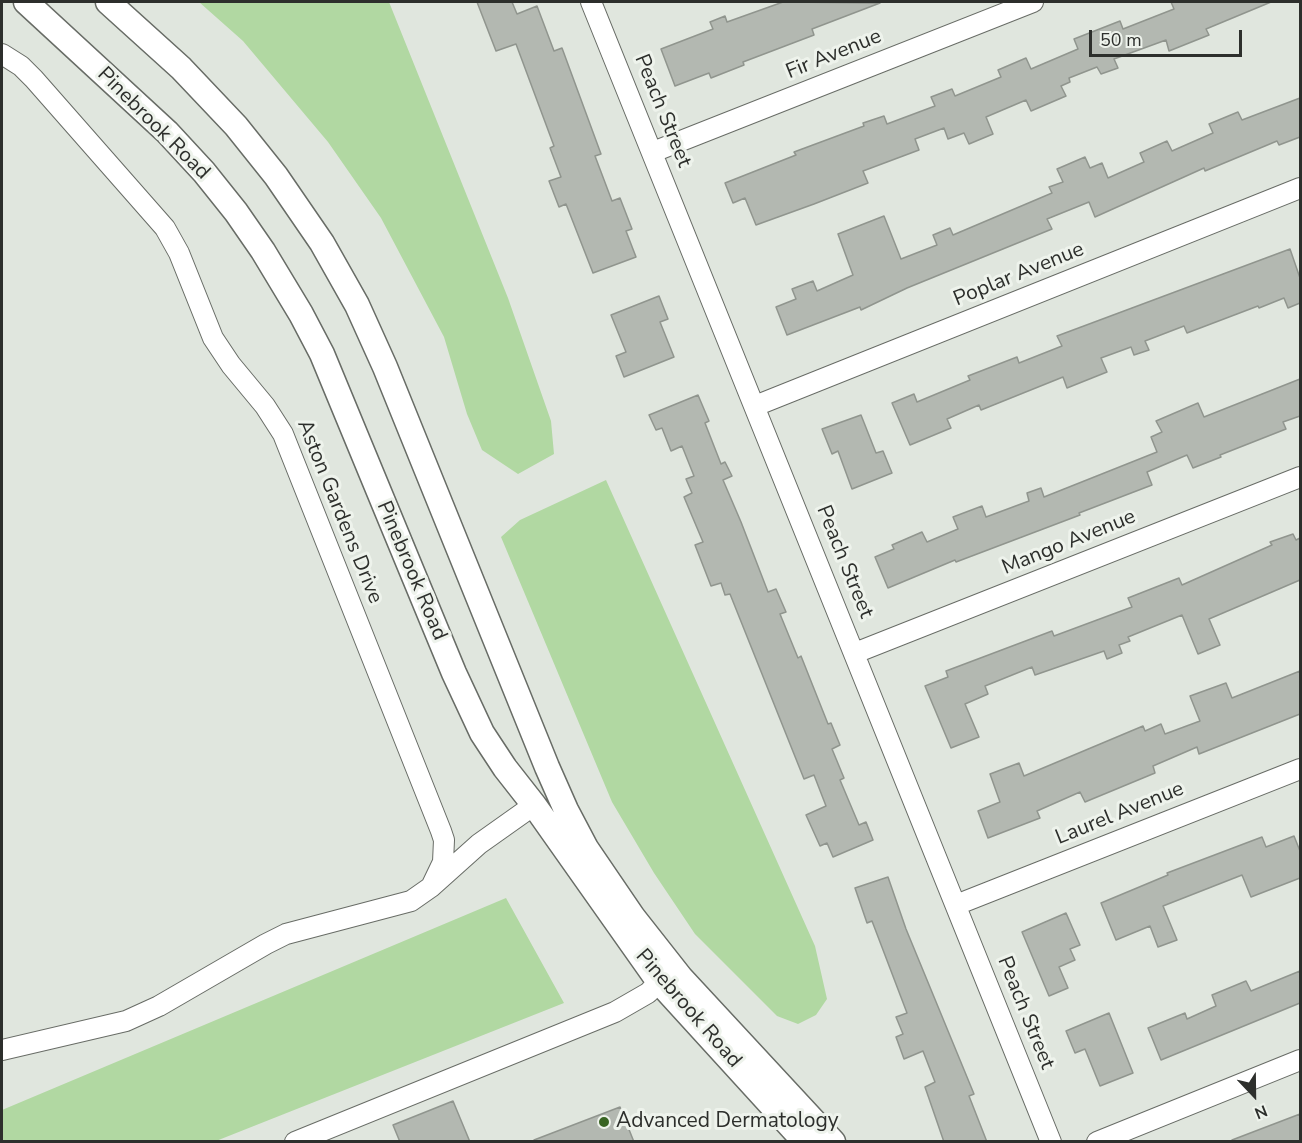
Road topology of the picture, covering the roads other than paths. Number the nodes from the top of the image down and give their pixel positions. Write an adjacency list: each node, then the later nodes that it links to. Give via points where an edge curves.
1 (26, 2): 12 (street, Pinebrook Road, via 167,132 217,188 263,251 322,354 468,704 494,752)
2 (108, 2): 22 (street, Pinebrook Road, via 181,68 236,126 271,168 322,243 357,305 385,368 566,810 586,848 681,978)
3 (591, 2): 6 (street, Peach Street)
4 (1033, 2): 6 (street, Fir Avenue)
5 (2, 54): 13 (street, Aston Gardens Drive, via 21,66 165,228 213,338 283,434)
6 (653, 152): 8 (street, Peach Street)
7 (1300, 188): 8 (street, Poplar Avenue)
8 (755, 406): 10 (street, Peach Street)
9 (1300, 477): 10 (street, Mango Avenue)
10 (855, 653): 16 (street, Peach Street)
11 (1300, 769): 16 (street, Laurel Avenue)
12 (534, 805): 14 (street); 17 (street, Pinebrook Road)
13 (441, 831): 14 (street, via 454,839); 15 (street, Aston Gardens Drive, via 443,862)
14 (479, 844): 15 (street)
15 (431, 887): 18 (street, via 403,904 286,934 126,1022)
16 (956, 905): 23 (street, Peach Street)
17 (659, 982): 20 (street, via 615,1012); 21 (street, Pinebrook Road)
18 (2, 1050)
19 (1300, 1060): 24 (street)
20 (296, 1142)
21 (805, 1142)
22 (833, 1142)
23 (1051, 1142)
24 (1096, 1142)

